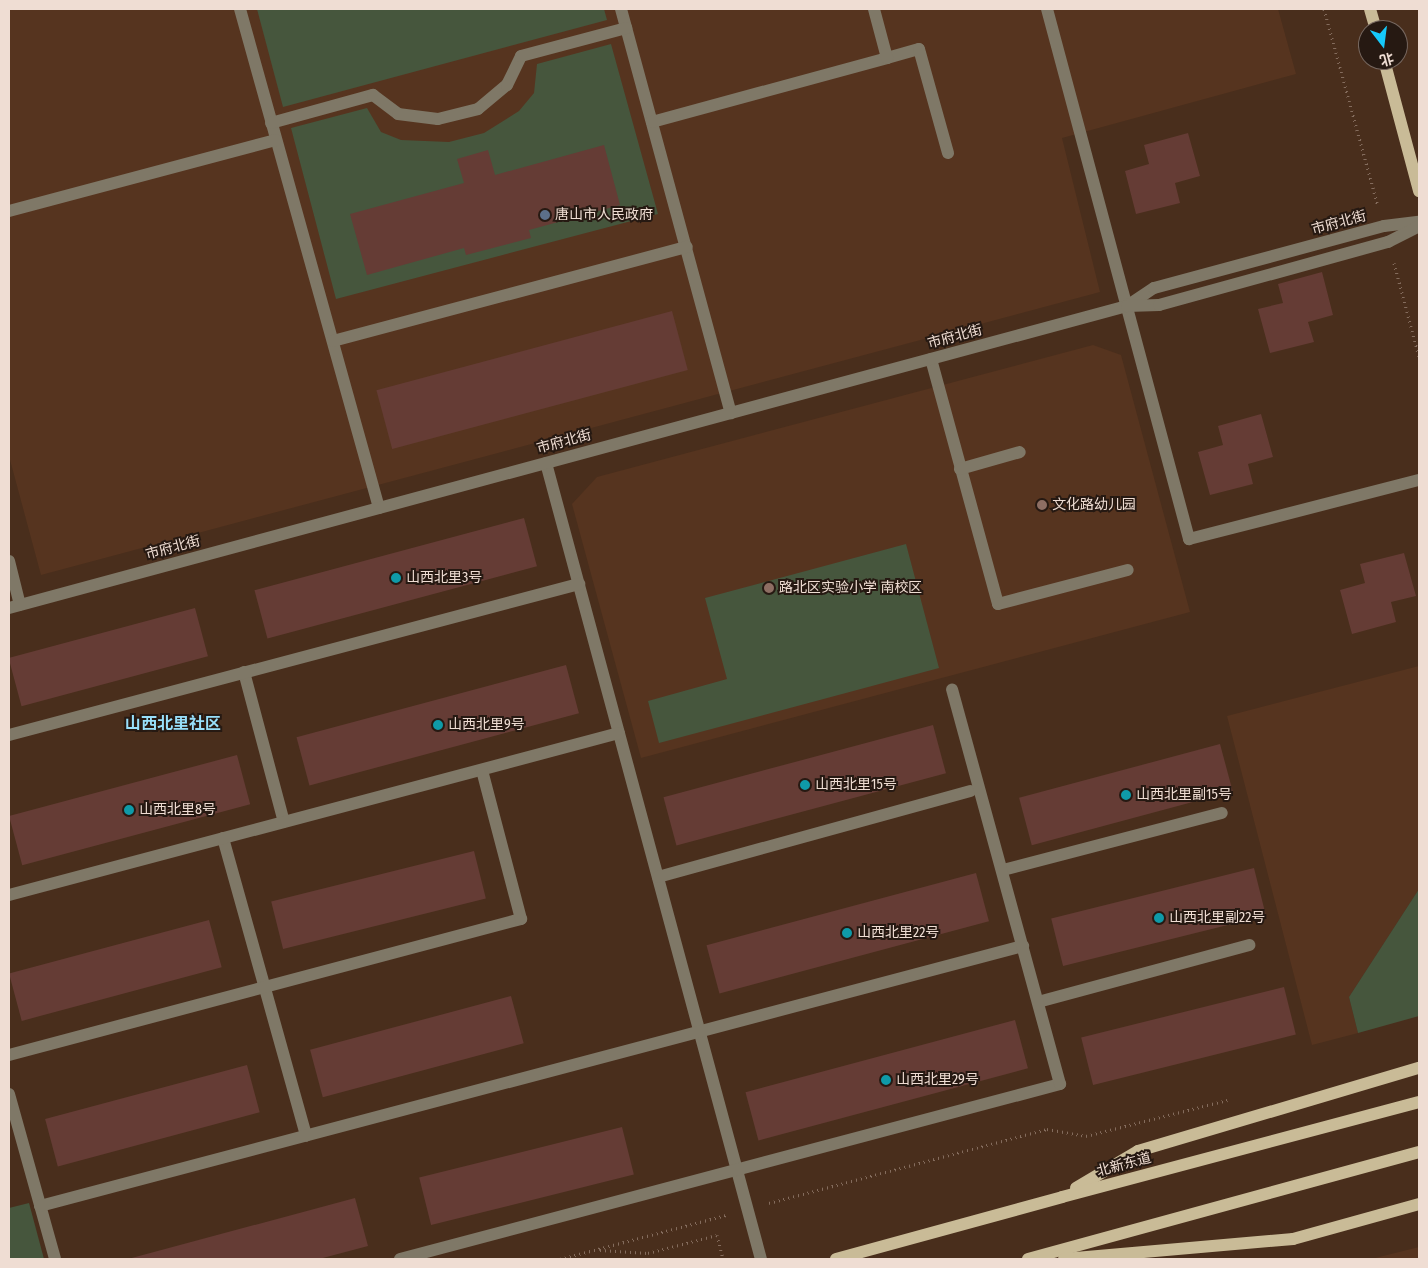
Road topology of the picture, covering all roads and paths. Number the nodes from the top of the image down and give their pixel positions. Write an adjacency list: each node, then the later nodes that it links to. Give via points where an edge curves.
1 (240, 9): 10 (street)
2 (621, 9): 6 (street)
3 (874, 9): 7 (street)
4 (1047, 9): 19 (street)
5 (1324, 9): 16 (path)
6 (626, 28): 9 (street); 10 (street, via 521,56 507,85 478,109 438,119 398,114 373,95)
7 (887, 58): 9 (street); 12 (street, via 919,49)
8 (1387, 70): 13 (main road)
9 (652, 122): 18 (street)
10 (271, 123): 11 (street)
11 (276, 140): 14 (street); 20 (street)
12 (948, 153)
13 (1419, 191)
14 (9, 211)
15 (1419, 224): 16 (street, 市府北街); 17 (street, 市府北街)
16 (1384, 226): 19 (street, 市府北街, via 1154,288)
17 (1388, 242): 19 (street, 市府北街, via 1158,305); 21 (path)
18 (686, 247): 20 (street); 23 (street)
19 (1127, 306): 22 (street, 市府北街); 27 (street, via 1190,539)
20 (333, 341): 28 (street)
21 (1419, 357)
22 (931, 359): 23 (street, 市府北街); 26 (street)
23 (731, 413): 25 (street, 市府北街)
24 (1020, 452): 26 (street)
25 (546, 463): 28 (street, 市府北街); 31 (street)
26 (960, 469): 30 (street, via 998,604)
27 (1419, 480)
28 (379, 508): 32 (street, 市府北街)
29 (9, 561): 32 (street)
30 (1128, 570)
31 (579, 584): 33 (street); 35 (street)
32 (15, 606)
33 (244, 672): 36 (street); 40 (street)
34 (952, 689): 42 (street)
35 (619, 733): 37 (street); 43 (street)
36 (9, 734)
37 (482, 770): 40 (street); 47 (street, via 521,919)
38 (970, 791): 43 (street)
39 (1222, 813): 42 (street)
40 (284, 822): 41 (street)
41 (223, 838): 44 (street); 47 (street)
42 (1003, 870): 46 (street)
43 (658, 878): 49 (street)
44 (9, 894)
45 (1249, 945): 48 (street)
46 (1023, 946): 48 (street); 49 (street)
47 (264, 987): 50 (street); 55 (street)
48 (1038, 1002): 57 (street, via 1060,1084)
49 (699, 1032): 55 (street); 57 (street)
50 (9, 1054)
51 (1419, 1068): 58 (main road, via 1138,1151)
52 (9, 1094): 60 (street)
53 (1229, 1099): 61 (path, via 1086,1136 1047,1129)
54 (1419, 1102): 58 (main road, 北新东道)
55 (306, 1136): 60 (street)
56 (1419, 1152): 69 (main road)
57 (736, 1170): 61 (street); 64 (street)
58 (1062, 1196): 68 (main road, 北新东道)
59 (1419, 1204): 70 (main road, via 1292,1239)
60 (40, 1206): 63 (street)
61 (747, 1209): 62 (path); 67 (street)
62 (596, 1250): 65 (path); 66 (path, via 648,1253 717,1235)
63 (55, 1259)
64 (400, 1259)
65 (560, 1259)
66 (723, 1259)
67 (761, 1259)
68 (836, 1259)
69 (1028, 1259)
70 (1064, 1259)

